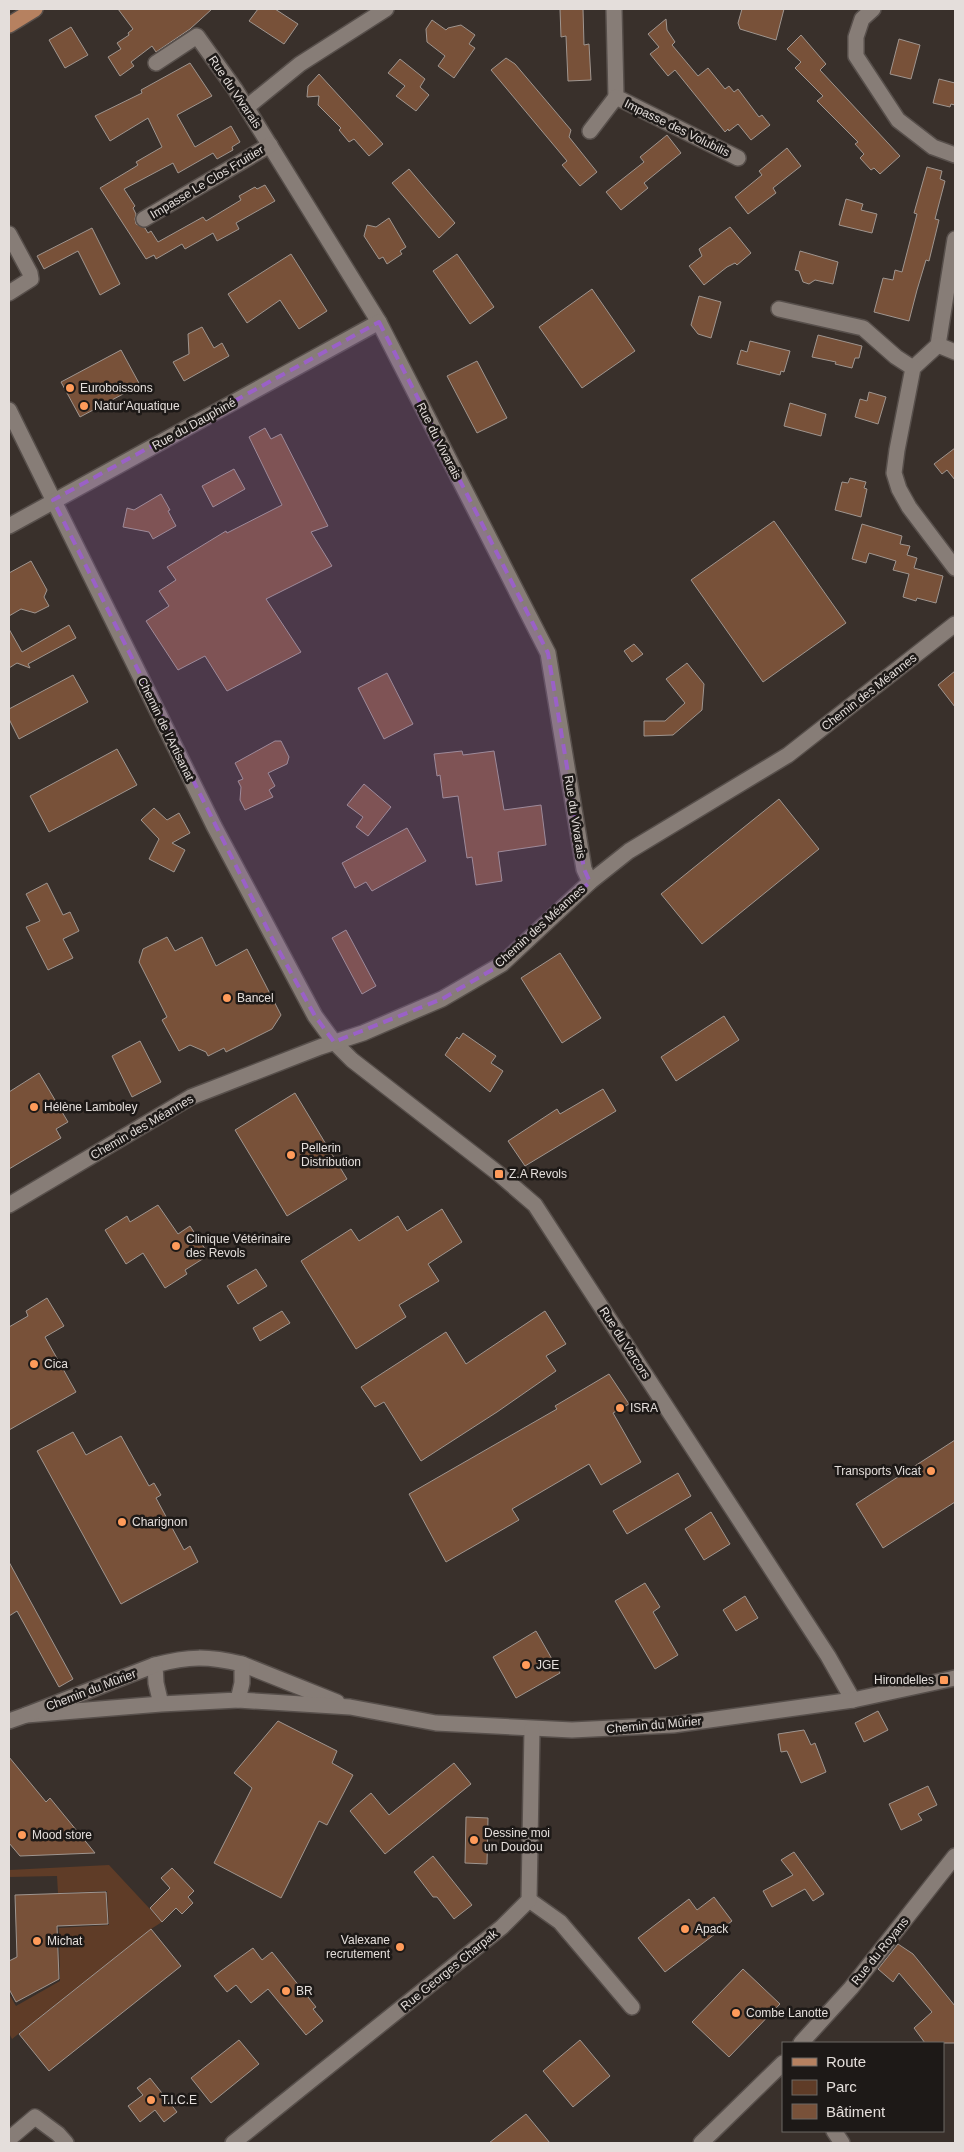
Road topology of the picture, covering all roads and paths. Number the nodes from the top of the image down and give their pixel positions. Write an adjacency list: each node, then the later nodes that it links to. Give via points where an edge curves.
1 (35, 9): 5 (main road)
2 (386, 9): 8 (street, via 300,64)
3 (614, 9): 7 (street, Impasse des Volubilis)
4 (873, 9): 11 (street, via 862,19 856,37 856,56 898,120 933,147)
5 (9, 25)
6 (156, 63): 8 (street, Rue du Vivarais, via 197,36)
7 (616, 97): 9 (street, Impasse des Volubilis); 12 (street, Impasse des Volubilis)
8 (246, 107): 10 (street, Rue du Vivarais)
9 (590, 131)
10 (270, 145): 13 (street, Impasse Le Clos Fruitier); 18 (street, Rue du Vivarais)
11 (955, 155)
12 (738, 158)
13 (144, 219)
14 (9, 234): 16 (street, via 31,279)
15 (955, 239): 19 (street)
16 (9, 293)
17 (779, 309): 21 (street, via 863,328)
18 (379, 322): 23 (street, Rue du Dauphiné); 27 (street, Rue du Vivarais, via 548,654 584,869)
19 (938, 345): 20 (street); 21 (street)
20 (955, 352)
21 (913, 368): 25 (street, via 894,472 909,507)
22 (9, 410): 23 (street, Chemin de l'Artisanat)
23 (53, 500): 24 (street, Rue du Dauphiné); 28 (street, Chemin de l'Artisanat, via 214,826 315,1016)
24 (9, 526)
25 (955, 568)
26 (955, 624): 27 (street, Chemin des Méannes, via 788,755 629,851)
27 (590, 882): 28 (street, Chemin des Méannes, via 502,964 442,999)
28 (334, 1042): 29 (street, Chemin des Méannes, via 192,1096); 34 (street, Rue du Vercors, via 352,1060 499,1174 535,1206 823,1648)
29 (9, 1206)
30 (242, 1664): 31 (street, Chemin du Mûrier, via 212,1657); 33 (street); 36 (street, Chemin du Mûrier)
31 (155, 1665): 35 (street, Chemin du Mûrier); 37 (street, Chemin du Mûrier)
32 (955, 1678): 34 (street, Chemin du Mûrier)
33 (238, 1700): 35 (street, Chemin du Mûrier); 36 (street, Chemin du Mûrier)
34 (853, 1700): 39 (street, Chemin du Mûrier, via 673,1725)
35 (161, 1704): 37 (street, Chemin du Mûrier)
36 (350, 1707): 39 (street, Chemin du Mûrier, via 436,1724)
37 (26, 1715): 38 (street, Chemin du Mûrier)
38 (9, 1720)
39 (532, 1729): 41 (street)
40 (955, 1856): 43 (street, Rue du Royans, via 851,1988)
41 (528, 1900): 42 (street, via 560,1922); 48 (street, Rue Georges Charpak, via 502,1927)
42 (632, 2007)
43 (802, 2042)
44 (782, 2064): 49 (street)
45 (835, 2132): 50 (street)
46 (9, 2139): 47 (street, via 35,2117)
47 (66, 2143)
48 (233, 2143)
49 (700, 2143)
50 (842, 2143)

